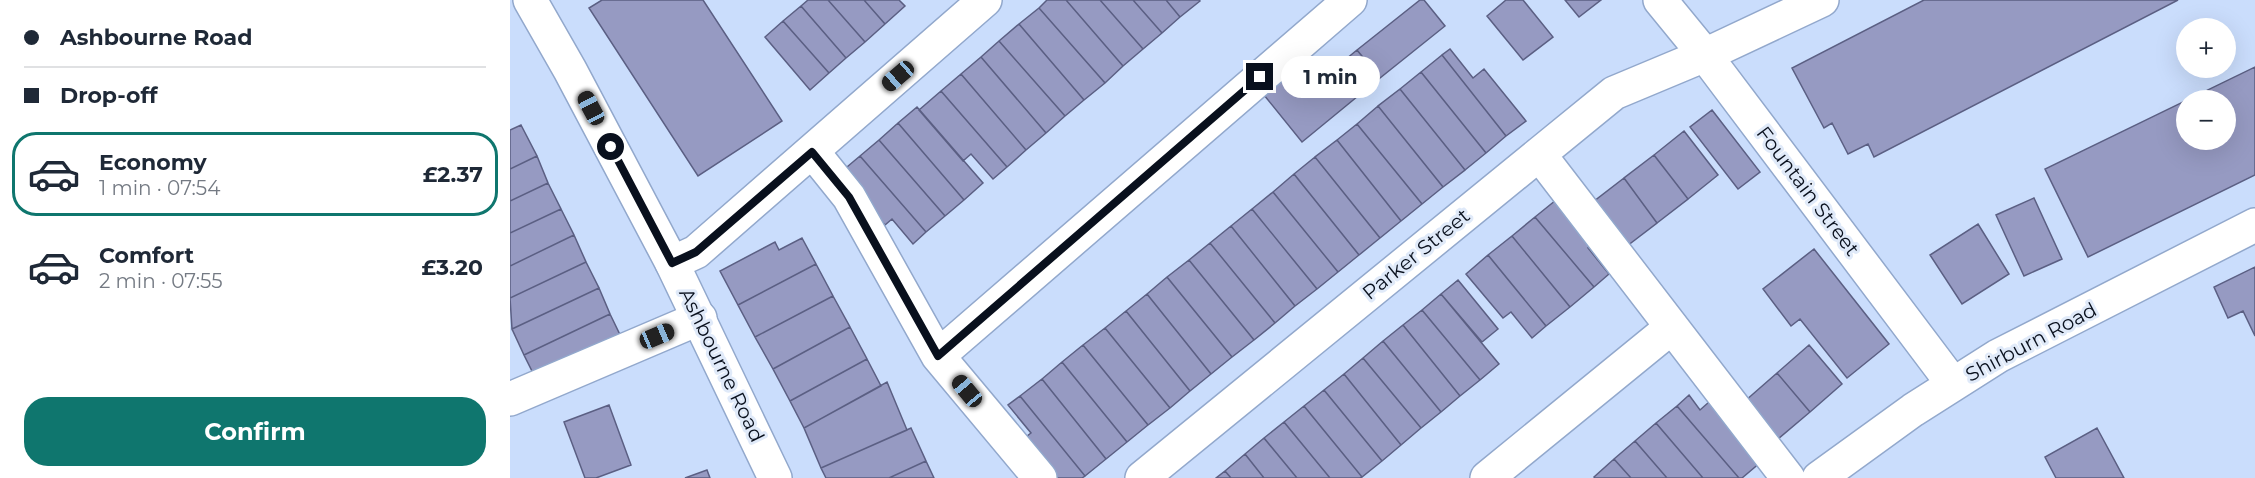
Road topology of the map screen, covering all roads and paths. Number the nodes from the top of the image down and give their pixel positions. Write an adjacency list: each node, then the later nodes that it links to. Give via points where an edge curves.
1 (985, 0): 7 (main road)
2 (1350, 0): 13 (main road)
3 (1660, 0): 6 (main road, Fountain Street)
4 (1822, 0): 6 (main road, Parker Street)
5 (535, 2): 10 (main road, Ashbourne Road)
6 (1705, 55): 8 (main road, Parker Street, via 1614,93); 14 (main road, Fountain Street)
7 (812, 152): 10 (main road, via 696,252); 13 (main road, via 849,197)
8 (1539, 154): 12 (main road); 18 (main road, Parker Street)
9 (2255, 225): 14 (main road, Shirburn Road)
10 (672, 263): 11 (main road, Ashbourne Road)
11 (700, 318): 15 (main road); 16 (main road, Ashbourne Road)
12 (1672, 327): 19 (main road); 20 (main road)
13 (938, 356): 17 (main road)
14 (1953, 384): 21 (main road, Shirburn Road)
15 (510, 399)
16 (775, 478)
17 (1040, 478)
18 (1142, 478)
19 (1487, 478)
20 (1788, 478)
21 (1819, 478)

